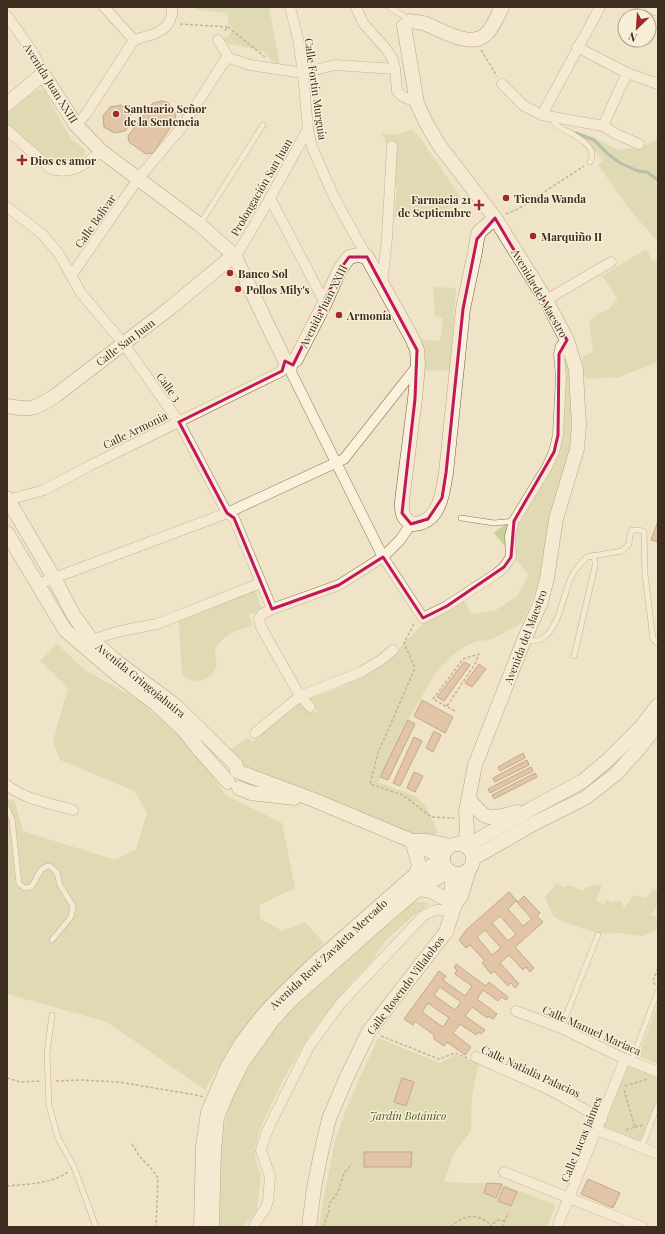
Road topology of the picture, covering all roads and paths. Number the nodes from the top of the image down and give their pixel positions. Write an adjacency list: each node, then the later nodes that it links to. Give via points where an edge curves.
1 (104, 7): 14 (street)
2 (172, 7): 12 (street)
3 (290, 7): 21 (street, Calle Fortín Murguía)
4 (356, 7): 19 (street, via 362,23 387,50)
5 (389, 7): 11 (lane)
6 (502, 7): 11 (main road, via 484,36 476,40 457,38 423,23)
7 (600, 7): 16 (street)
8 (650, 7): 9 (street)
9 (658, 11)
10 (7, 16): 23 (street, Avenida Juan XXIII, via 34,54)
11 (410, 21): 26 (main road, Avenida del Maestro, via 404,26)
12 (169, 23): 13 (path); 14 (street, via 154,34)
13 (228, 27): 15 (path); 20 (path)
14 (134, 40): 30 (street, via 86,114)
15 (218, 40): 17 (street)
16 (577, 47): 22 (street); 28 (street)
17 (228, 58): 20 (street); 39 (street, Calle Bolivar, via 182,127)
18 (486, 59): 24 (path)
19 (395, 69): 21 (street, via 334,65); 26 (street, via 397,91)
20 (281, 70): 21 (street)
21 (303, 73): 33 (street, Calle Fortín Murguía)
22 (627, 73): 25 (street); 32 (street)
23 (43, 74): 27 (main road); 30 (main road, Avenida Juan XXIII)
24 (502, 84): 28 (street, via 524,106)
25 (658, 84)
26 (417, 103): 42 (main road, Avenida del Maestro, via 439,145)
27 (7, 104)
28 (542, 115): 29 (street)
29 (553, 117): 32 (street); 38 (lane, via 555,124 588,147 592,156)
30 (76, 125): 37 (main road, Avenida Juan XXIII)
31 (263, 125): 43 (lane)
32 (603, 126): 35 (street)
33 (308, 129): 40 (street, Prolongación San Juan); 45 (street, Calle Fortín Murguía, via 312,147 334,197)
34 (7, 130): 37 (street, via 51,169 59,171 68,171 83,165)
35 (639, 144)
36 (392, 146): 48 (street)
37 (101, 151): 39 (main road, Avenida Juan XXIII)
38 (590, 162): 42 (path, via 518,209)
39 (138, 179): 43 (main road, Avenida Juan XXIII); 47 (street, Calle Bolivar)
40 (270, 198): 44 (street, Prolongación San Juan); 50 (street)
41 (7, 207): 47 (street, Calle 3, via 42,234 60,254)
42 (495, 218): 49 (main road, Avenida del Maestro); 62 (main road, via 479,232 463,309 442,498 428,519 420,524)
43 (200, 225): 44 (main road, Avenida Juan XXIII)
44 (234, 256): 52 (main road, Calle San Juan); 53 (main road, Avenida Juan XXIII)
45 (367, 257): 48 (main road); 50 (main road, Avenida Juan XXIII, via 350,257 339,271)
46 (611, 262): 49 (street)
47 (71, 276): 52 (street, Calle 3, via 81,293)
48 (382, 285): 54 (main road, via 412,338 417,350)
49 (546, 300): 51 (main road, Avenida del Maestro)
50 (324, 303): 53 (main road, Avenida Juan XXIII, via 296,359)
51 (567, 340): 61 (street, via 561,346 559,354 558,435 554,452); 71 (main road, Avenida del Maestro, via 576,369 579,425 577,449 556,519 541,602)
52 (123, 343): 55 (main road, Calle San Juan, via 40,406 29,409); 56 (street, Calle 3)
53 (289, 362): 56 (street, Calle Armonia, via 282,371); 57 (street, via 291,372)
54 (418, 365): 57 (street, via 344,459); 62 (main road, via 402,501 402,513)
55 (7, 406)
56 (179, 422): 58 (street, Calle Armonia, via 44,490); 59 (street, Calle 3)
57 (336, 463): 59 (street); 65 (street)
58 (8, 499): 66 (main road, Avenida Gringojahuira)
59 (227, 513): 66 (street); 67 (street, Calle 3, via 234,518)
60 (461, 518): 61 (lane, via 494,523)
61 (514, 521): 70 (street, via 510,536 511,557 504,567 447,606 423,618)
62 (411, 524): 65 (street)
63 (7, 533): 68 (main road, Avenida Gringojahuira)
64 (593, 555): 71 (lane, via 587,557 573,573 558,617 547,635 538,640); 73 (lane, via 622,552 629,544 632,530 644,532 645,575 653,639); 75 (lane, via 595,566)
65 (383, 558): 69 (street, via 339,585); 70 (street)
66 (54, 578): 68 (street); 72 (main road, Avenida Gringojahuira)
67 (261, 583): 69 (street, Calle 3); 72 (street, via 157,624 120,631)
68 (38, 584): 72 (main road, Avenida Gringojahuira, via 65,630)
69 (272, 609): 76 (street, via 262,614 259,619 261,627)
70 (420, 613): 90 (path, via 404,643 415,668 378,753 370,784 403,795 431,817)
71 (524, 640): 90 (main road, Avenida del Maestro, via 475,765)
72 (86, 642): 83 (main road, Avenida Gringojahuira, via 175,705 236,765); 85 (main road, Avenida Gringojahuira, via 120,677 156,704 183,729)
73 (658, 644)
74 (393, 650): 76 (street, via 361,672)
75 (574, 656)
76 (300, 696): 79 (street); 82 (street)
77 (658, 705): 88 (main road, via 641,727 583,781)
78 (447, 706): 78 (path, via 475,664 479,654 463,659 433,698); 80 (path)
79 (310, 707)
80 (455, 711)
81 (657, 726): 92 (main road, via 616,774 585,798 533,824)
82 (255, 733)
83 (240, 772): 85 (main road, via 230,774); 86 (main road)
84 (7, 785): 89 (street, via 27,798)
85 (234, 785): 86 (main road, via 251,793)
86 (314, 800): 91 (main road)
87 (7, 808): 98 (lane, via 12,819 19,884 25,888 31,887 40,871 50,866 57,873 60,885 73,906 71,917)
88 (531, 809): 90 (main road, via 491,818); 92 (main road)
89 (73, 810)
90 (466, 810): 92 (main road, Avenida del Maestro, via 468,830)
91 (412, 841): 92 (main road, via 428,841); 93 (main road); 94 (main road, via 419,865)
92 (463, 851): 93 (main road, via 445,850); 93 (main road, via 462,874); 96 (main road, Calle Rosendo Villalobos, via 461,896)
93 (446, 866): 94 (main road, Avenida René Zavaleta Mercado); 95 (main road, Avenida René Zavaleta Mercado); 96 (main road, Calle Rosendo Villalobos)
94 (416, 874): 112 (main road, Avenida René Zavaleta Mercado, via 316,962 264,1014 242,1042)
95 (418, 890): 96 (main road, via 430,891); 133 (main road, Avenida René Zavaleta Mercado, via 290,1001 272,1021 242,1064 217,1117)
96 (453, 908): 134 (street, via 440,908 423,916 341,1002 310,1046 263,1142 261,1151 270,1176 268,1201); 135 (main road, Calle Rosendo Villalobos, via 446,932 369,1031 345,1081 329,1119 322,1146)
97 (598, 935): 103 (lane)
98 (52, 940)
99 (658, 968): 100 (path, via 653,981)
100 (658, 991): 106 (lane, Calle Lucas Jaimes)
101 (516, 1011): 103 (street, Calle Manuel Mariaca)
102 (52, 1015): 109 (lane, via 47,1053)
103 (561, 1028): 106 (street, Calle Manuel Mariaca)
104 (381, 1036): 105 (path, Calle Natialia Palacios, via 440,1059 455,1053 467,1058)
105 (476, 1057): 114 (street, Calle Natialia Palacios, via 550,1090)
106 (628, 1060): 107 (street, Calle Manuel Mariaca); 114 (street, Calle Lucas Jaimes)
107 (655, 1075): 111 (path)
108 (7, 1078): 109 (path, via 20,1082)
109 (48, 1081): 112 (path, via 118,1082 196,1095); 123 (lane, via 49,1106 58,1138)
110 (622, 1083): 111 (path)
111 (623, 1087): 116 (path)
112 (213, 1101): 132 (main road, Avenida René Zavaleta Mercado, via 208,1112 203,1147)
113 (658, 1105): 120 (lane)
114 (602, 1118): 117 (street, Calle Lucas Jaimes)
115 (646, 1124): 116 (path)
116 (635, 1127): 118 (path)
117 (597, 1130): 120 (street); 126 (street, Calle Lucas Jaimes)
118 (620, 1132)
119 (132, 1144): 131 (path, via 158,1178)
120 (641, 1149): 121 (street)
121 (658, 1154)
122 (352, 1164): 136 (path, via 344,1173 338,1192 329,1204)
123 (74, 1167): 125 (path, via 60,1178); 130 (lane)
124 (504, 1172): 126 (street)
125 (7, 1186)
126 (570, 1198): 140 (street, Calle Lucas Jaimes); 141 (street)
127 (508, 1213): 128 (path)
128 (505, 1221): 129 (path, via 498,1220); 139 (path)
129 (491, 1225): 137 (path, via 476,1216 463,1218); 138 (path)
130 (96, 1227)
131 (156, 1227)
132 (201, 1227)
133 (212, 1227)
134 (253, 1227)
135 (308, 1227)
136 (323, 1227)
137 (452, 1227)
138 (489, 1227)
139 (502, 1227)
140 (558, 1227)
141 (642, 1227)

